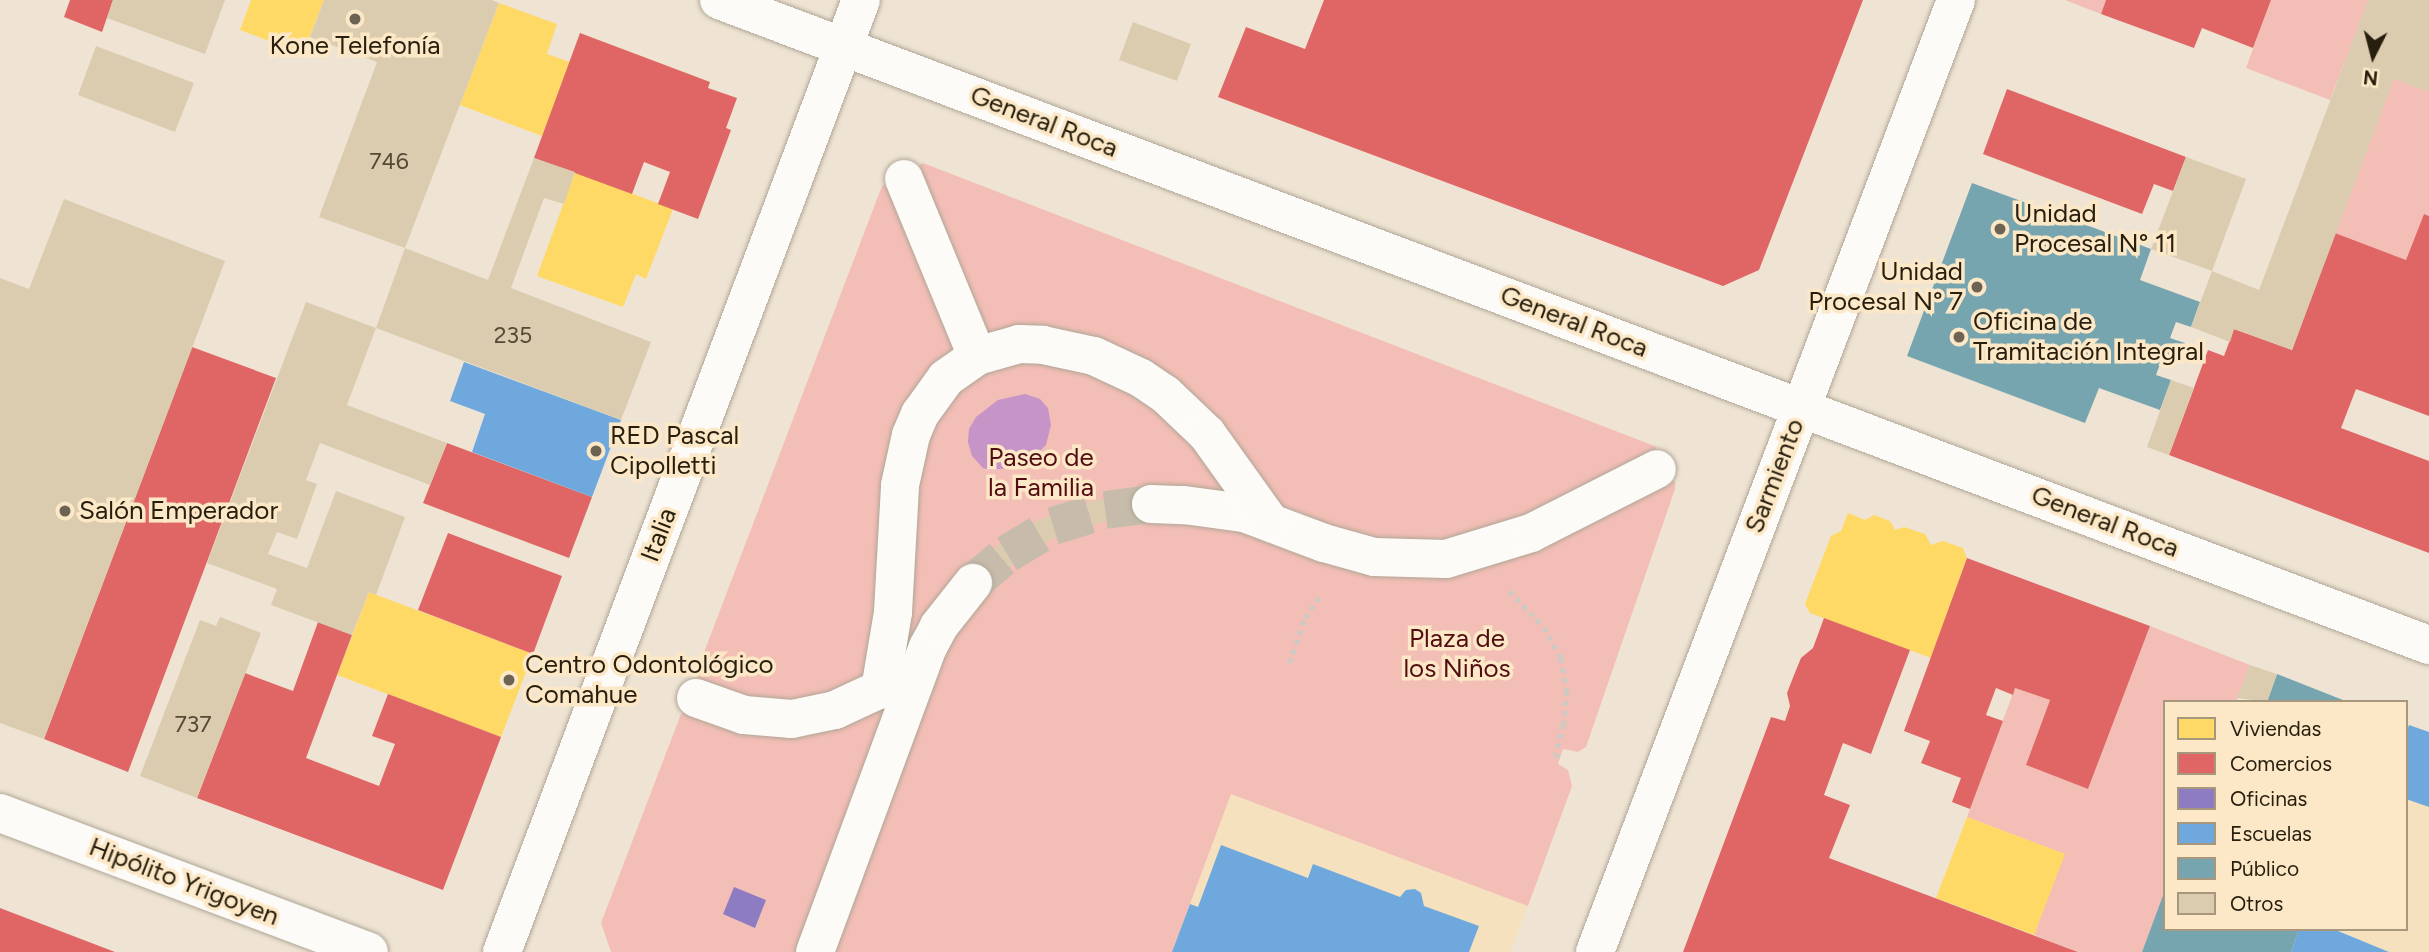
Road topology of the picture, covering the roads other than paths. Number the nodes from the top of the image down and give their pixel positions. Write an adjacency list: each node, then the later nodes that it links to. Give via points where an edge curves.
1 (719, 0): 4 (street, General Roca)
2 (861, 0): 4 (street, Italia)
3 (1956, 0): 7 (street, Sarmiento)
4 (843, 47): 7 (street, General Roca); 18 (street, Italia)
5 (904, 178): 6 (street)
6 (977, 356): 10 (street, via 1019,344 1043,345 1094,356 1141,378 1207,434); 14 (street, via 946,378 911,435 900,485 893,612)
7 (1801, 408): 12 (street, General Roca); 20 (street, Sarmiento)
8 (1657, 469): 10 (street, via 1531,533 1471,554 1422,560 1374,557 1348,552)
9 (1151, 504): 10 (street, via 1217,508)
10 (1270, 522)
11 (973, 583): 13 (street, via 939,626)
12 (2429, 645)
13 (918, 671): 14 (street); 19 (street)
14 (880, 690): 15 (street, via 835,710 792,719 744,715)
15 (696, 698)
16 (0, 813): 17 (street, Hipólito Yrigoyen)
17 (369, 952)
18 (502, 952)
19 (816, 952)
20 (1595, 952)

